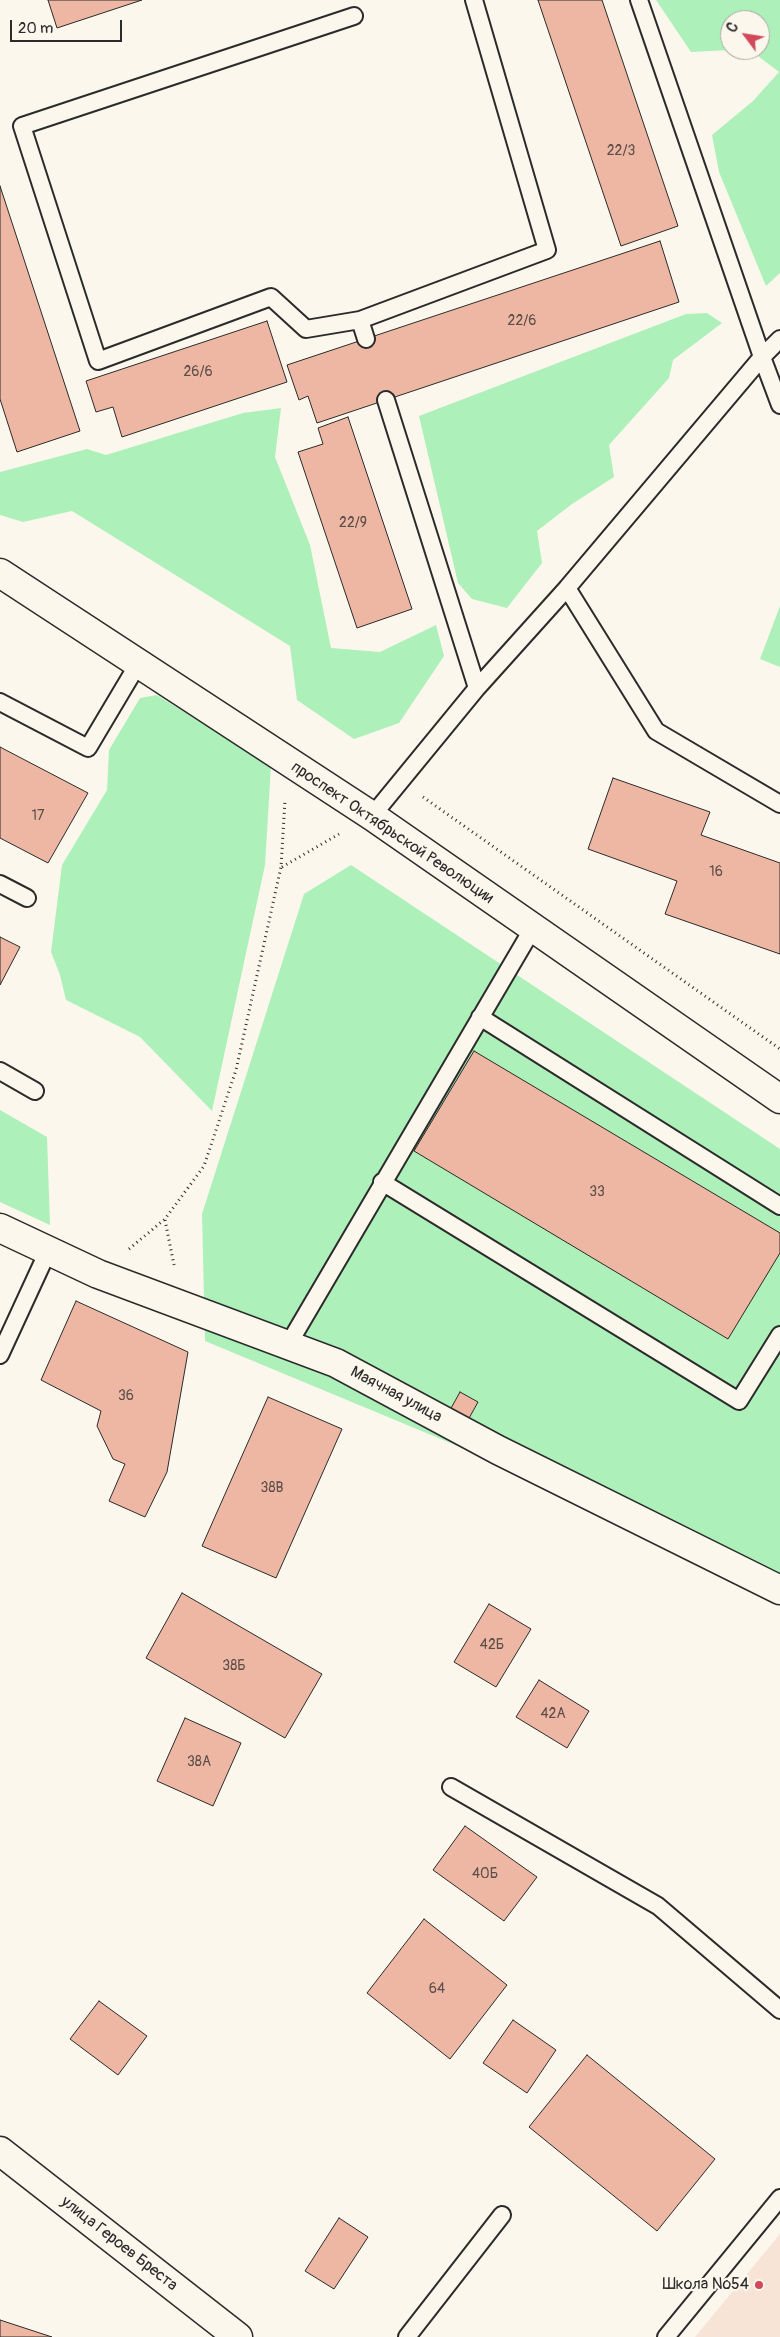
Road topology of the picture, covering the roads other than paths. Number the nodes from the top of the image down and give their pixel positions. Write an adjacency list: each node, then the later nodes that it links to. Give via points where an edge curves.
1 (474, 0): 4 (lane, via 548,250)
2 (639, 0): 7 (lane)
3 (354, 16): 4 (lane, via 22,126 98,361 271,297 306,329)
4 (360, 320): 6 (lane)
5 (780, 339): 7 (lane)
6 (366, 340)
7 (762, 357): 9 (lane); 11 (lane)
8 (386, 400): 13 (lane)
9 (780, 405)
10 (0, 573): 12 (street, проспект Октябрьской Революции)
11 (566, 588): 13 (lane); 15 (lane, via 656,731)
12 (138, 664): 14 (lane, via 88,748); 16 (street, проспект Октябрьской Революции)
13 (477, 688): 16 (lane)
14 (0, 702)
15 (780, 804)
16 (372, 816): 19 (street, проспект Октябрьской Революции)
17 (0, 884): 18 (lane)
18 (28, 898)
19 (532, 928): 20 (lane); 23 (street, проспект Октябрьской Революции)
20 (480, 1017): 24 (lane); 25 (lane)
21 (0, 1071): 22 (lane)
22 (35, 1091)
23 (780, 1099)
24 (382, 1182): 28 (lane, via 739,1400); 29 (lane)
25 (780, 1206)
26 (0, 1228): 27 (street, Маячная улица)
27 (48, 1251): 29 (street, Маячная улица, via 98,1274); 30 (lane)
28 (780, 1335)
29 (288, 1345): 31 (street, Маячная улица, via 336,1363 498,1450)
30 (0, 1355)
31 (780, 1590)
32 (451, 1787): 33 (lane, via 658,1906)
33 (780, 2010)
34 (0, 2151): 37 (street, улица Героев Бреста)
35 (780, 2198): 39 (lane)
36 (502, 2215): 38 (lane)
37 (238, 2337)
38 (407, 2337)
39 (666, 2337)

